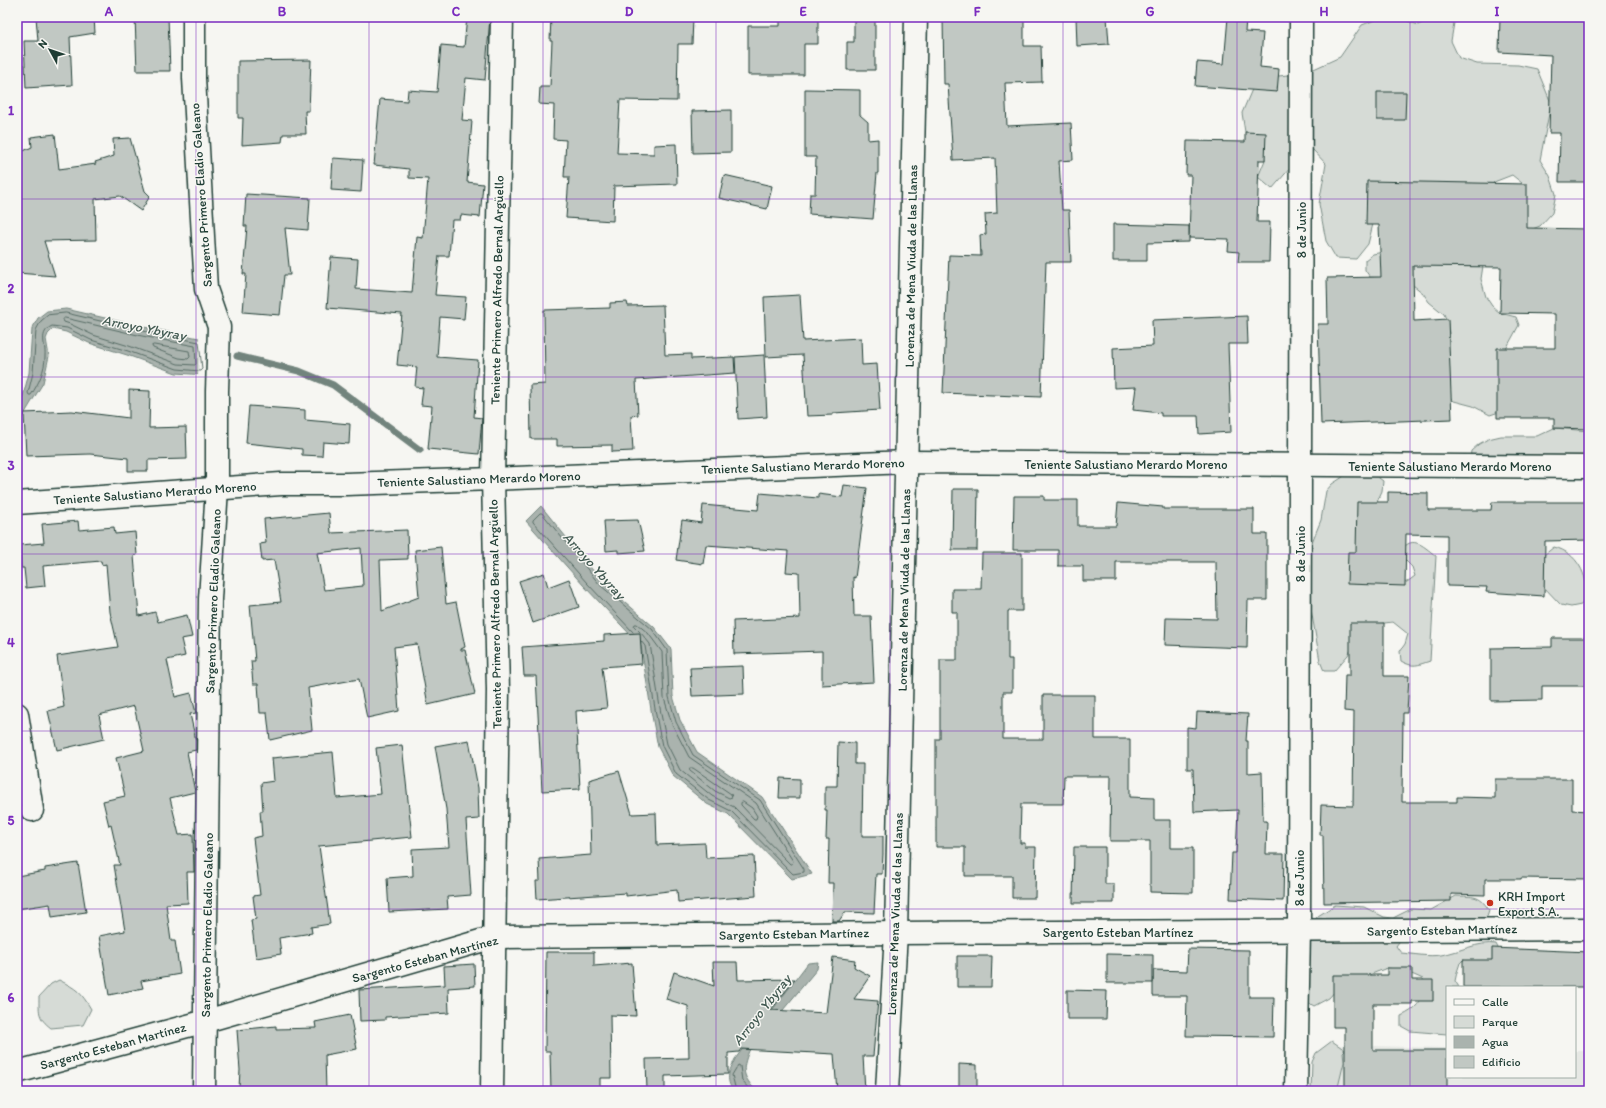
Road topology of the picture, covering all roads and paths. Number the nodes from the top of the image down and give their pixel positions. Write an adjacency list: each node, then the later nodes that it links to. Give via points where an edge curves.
1 (194, 17): 9 (street, Sargento Primero Eladio Galeano, via 194,78 206,288 219,327)
2 (502, 17): 8 (street, Teniente Primero Alfredo Bernal Argüello)
3 (916, 17): 5 (street, Lorenza de Mena Viuda de las Llanas)
4 (1301, 17): 6 (street, 8 de Junio)
5 (907, 462): 6 (street, Teniente Salustiano Merardo Moreno); 8 (street, Teniente Salustiano Merardo Moreno); 15 (street, Lorenza de Mena Viuda de las Llanas)
6 (1301, 465): 7 (street, Teniente Salustiano Merardo Moreno); 14 (street, 8 de Junio)
7 (1589, 467)
8 (493, 479): 9 (street, Teniente Salustiano Merardo Moreno); 16 (street, Teniente Primero Alfredo Bernal Argüello, via 498,690)
9 (217, 488): 10 (street, Teniente Salustiano Merardo Moreno); 17 (street, Sargento Primero Eladio Galeano, via 210,599)
10 (17, 503)
11 (17, 714): 12 (street)
12 (32, 810)
13 (1589, 928): 14 (street, Sargento Esteban Martínez)
14 (1299, 931): 15 (street, Sargento Esteban Martínez); 22 (street, 8 de Junio)
15 (896, 933): 16 (street, Sargento Esteban Martínez); 21 (street, Lorenza de Mena Viuda de las Llanas)
16 (494, 937): 17 (street, Sargento Esteban Martínez); 20 (street, Teniente Primero Alfredo Bernal Argüello)
17 (206, 1021): 18 (street, Sargento Esteban Martínez); 19 (street, Sargento Primero Eladio Galeano)
18 (17, 1072)
19 (204, 1091)
20 (492, 1091)
21 (887, 1091)
22 (1296, 1091)

